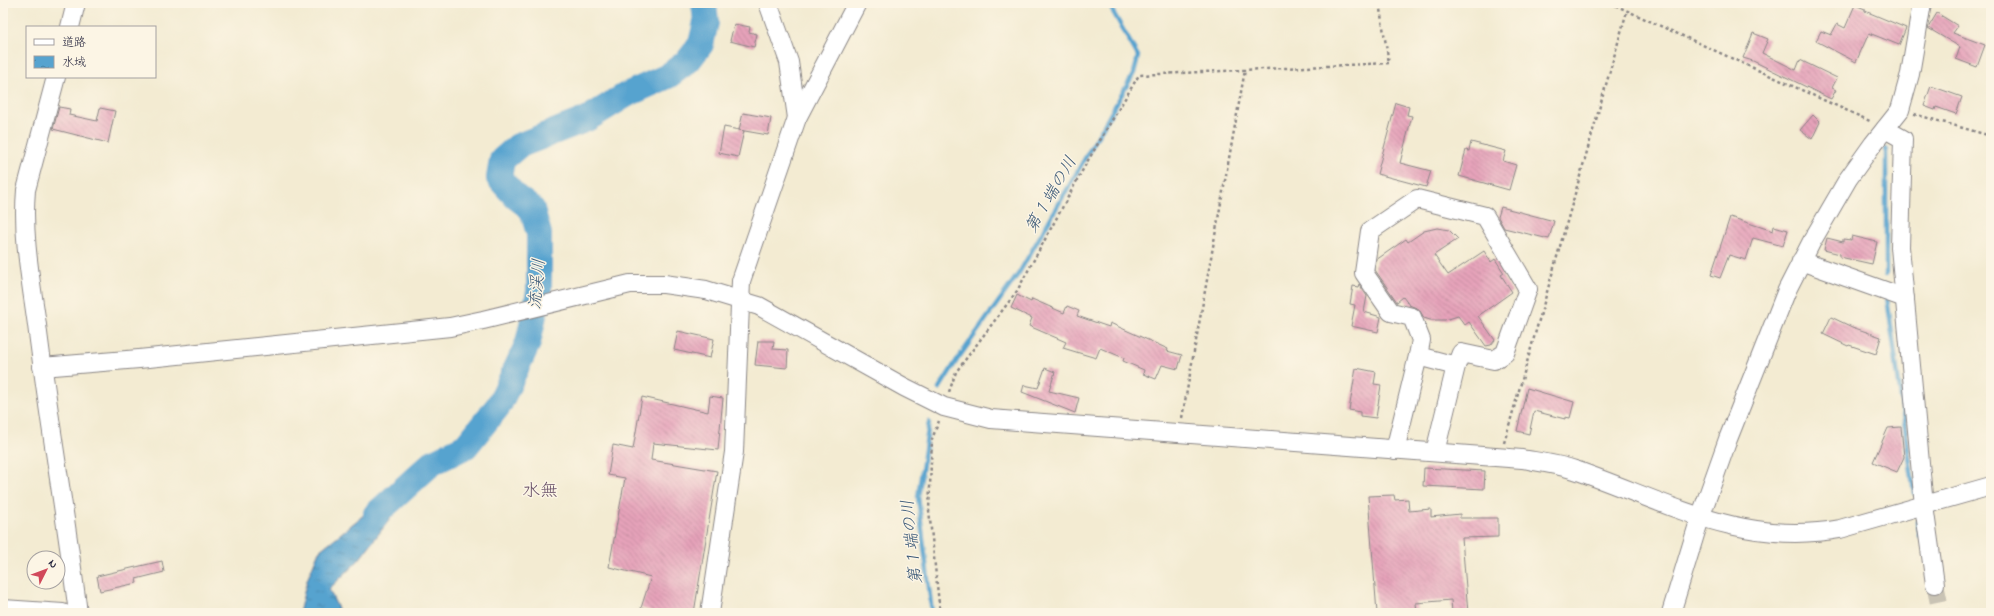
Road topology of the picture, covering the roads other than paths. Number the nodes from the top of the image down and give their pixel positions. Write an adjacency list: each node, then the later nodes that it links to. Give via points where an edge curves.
1 (76, 3): 5 (street)
2 (768, 3): 7 (street, via 789,62)
3 (857, 3): 7 (street)
4 (1922, 3): 8 (street, via 1910,74 1900,110)
5 (70, 26)
6 (56, 78): 14 (street, via 26,190 24,208)
7 (797, 118): 11 (street, via 741,281)
8 (1885, 129): 9 (street, via 1848,179); 10 (street, via 1903,139 1900,247)
9 (1801, 261): 10 (street); 19 (street, via 1731,432)
10 (1905, 298): 18 (street)
11 (740, 300): 14 (street, via 706,290 649,283 630,284 450,326); 15 (street, via 759,306 944,407 991,419); 24 (street, via 734,452)
12 (1418, 356): 13 (street); 13 (street, via 1421,340 1412,317 1391,312 1364,273 1370,231 1417,199 1485,216 1528,289 1504,353 1494,360 1461,353); 15 (street)
13 (1456, 366): 16 (street)
14 (42, 367): 23 (street)
15 (1394, 450): 16 (street)
16 (1435, 452): 19 (street, via 1522,459 1573,469)
17 (1991, 486): 18 (street)
18 (1924, 506): 19 (street, via 1816,533 1762,532); 20 (street)
19 (1700, 518): 25 (street)
20 (1935, 584)
21 (3, 609): 22 (street)
22 (63, 613)
23 (78, 613)
24 (710, 613)
25 (1671, 613)

